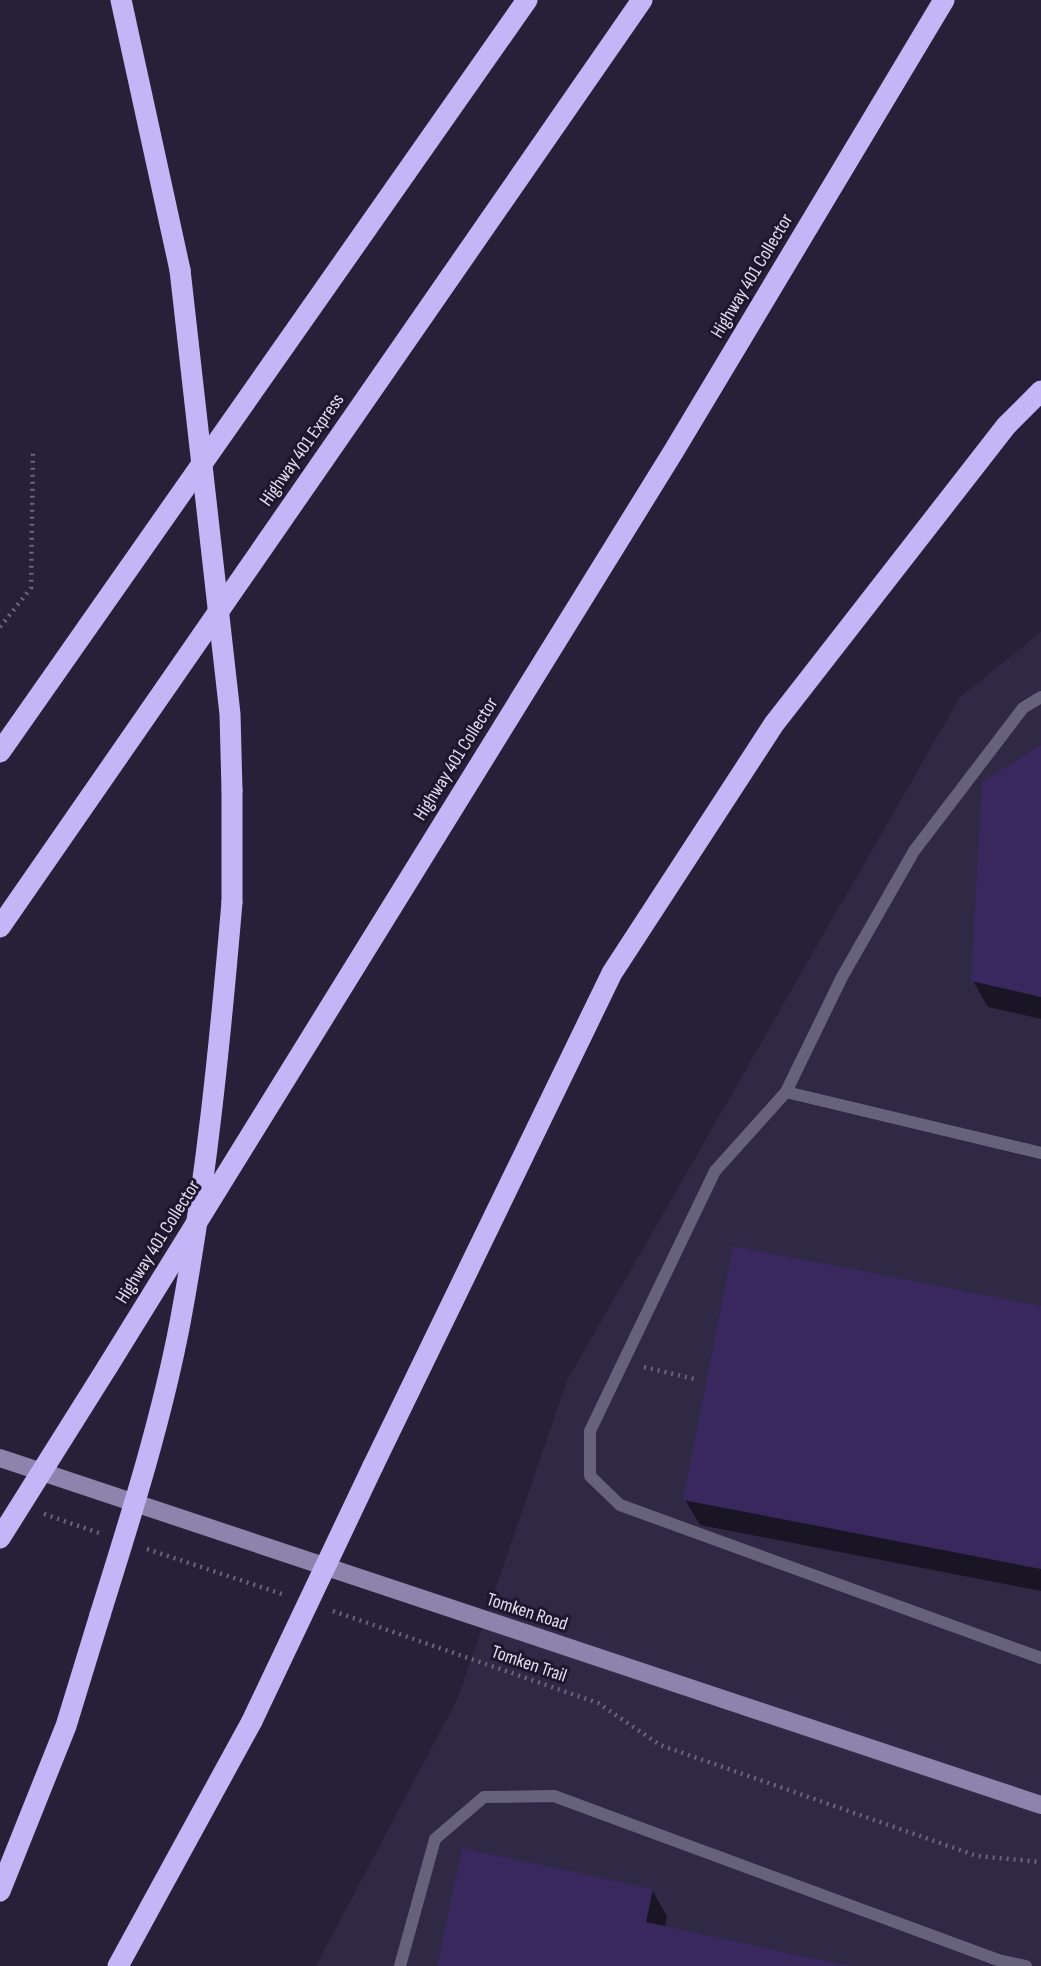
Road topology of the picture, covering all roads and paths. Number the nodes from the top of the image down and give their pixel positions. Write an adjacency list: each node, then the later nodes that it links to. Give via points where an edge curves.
1 (527, 0): 9 (highway)
2 (642, 0): 10 (highway, Highway 401 Express)
3 (944, 0): 18 (highway, Highway 401 Collector, bridge, via 675,449)
4 (123, 6): 25 (highway, bridge, via 180,270 230,714 232,902 204,1183 179,1325 145,1467 66,1726)
5 (1041, 391): 26 (highway, bridge, via 1006,426 774,724 612,973 252,1721)
6 (33, 452): 7 (path, via 31,588)
7 (0, 627)
8 (1041, 697): 11 (lane, via 1023,708 914,851 842,977)
9 (0, 751)
10 (0, 927)
11 (786, 1092): 12 (lane); 13 (lane, via 715,1171)
12 (1041, 1153)
13 (623, 1362): 14 (path); 22 (lane, via 590,1431 590,1476 620,1506)
14 (694, 1379)
15 (0, 1458): 23 (main road, Tomken Road)
16 (40, 1513): 17 (path)
17 (105, 1535)
18 (0, 1538)
19 (145, 1548): 20 (path)
20 (289, 1596)
21 (329, 1610): 24 (path, Tomken Trail, via 598,1703 673,1750 977,1856)
22 (1041, 1658)
23 (1041, 1805)
24 (1041, 1862)
25 (0, 1891)
26 (118, 1966)
27 (400, 1966): 28 (lane, via 435,1839 484,1797 554,1796 985,1956)
28 (1026, 1966)

